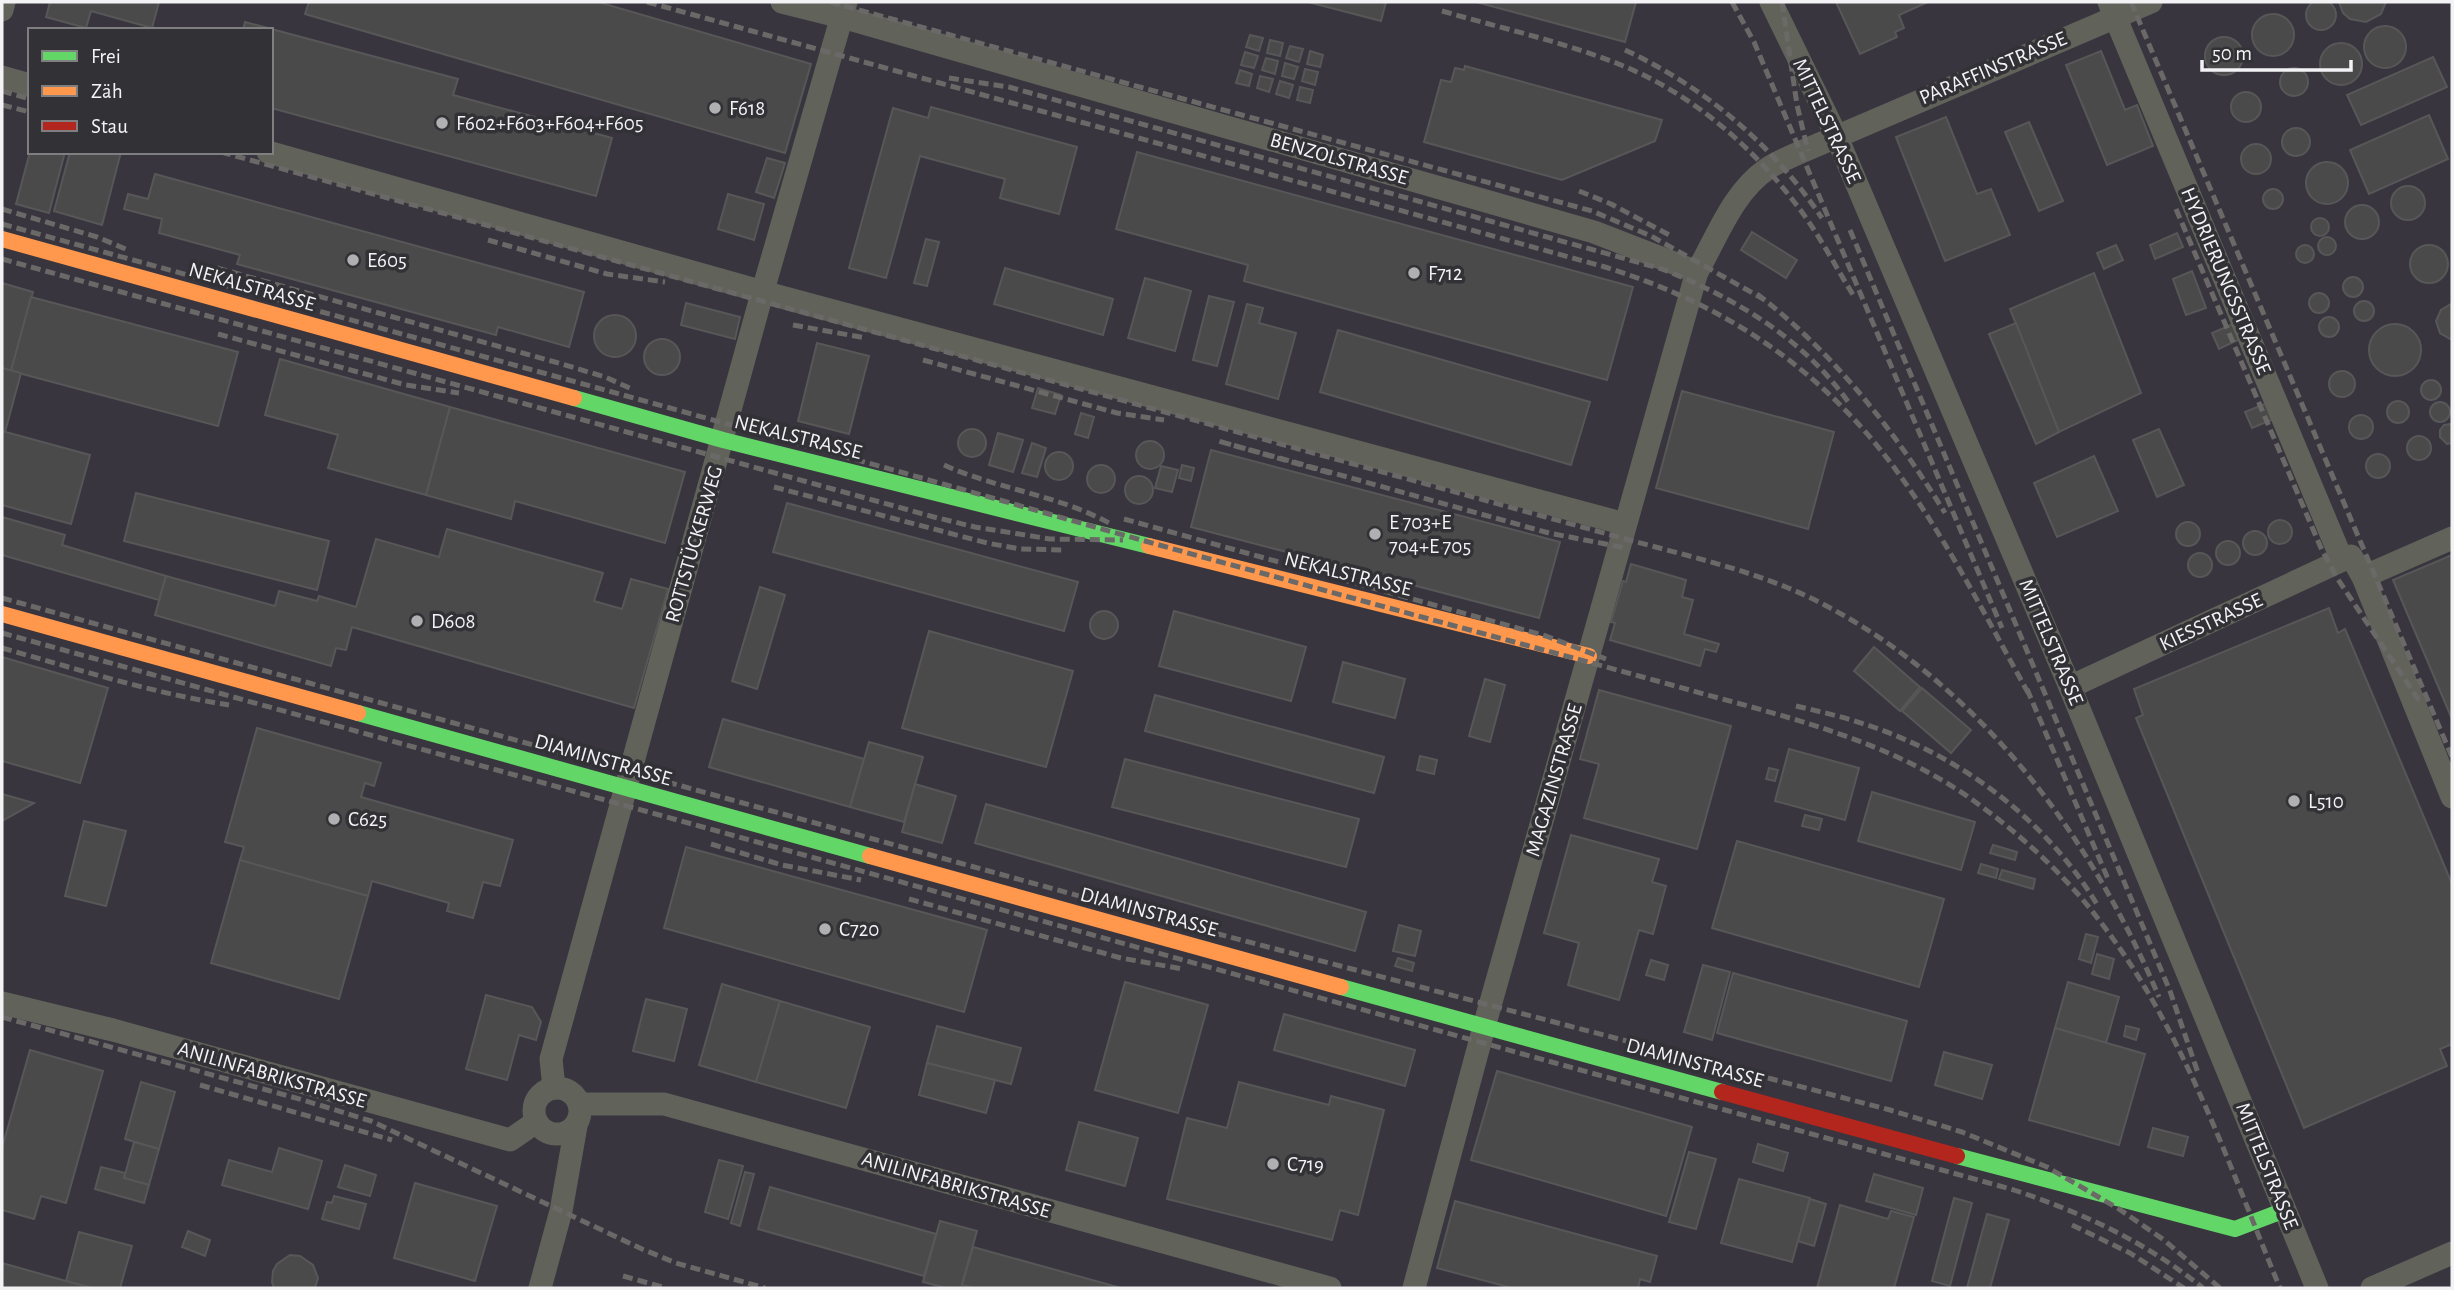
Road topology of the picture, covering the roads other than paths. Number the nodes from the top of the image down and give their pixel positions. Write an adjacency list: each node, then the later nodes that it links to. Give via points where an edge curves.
1 (4, 2): 7 (street)
2 (782, 2): 5 (street, BENZOLSTRASSE)
3 (1771, 2): 10 (street, MITTELSTRASSE)
4 (2151, 2): 6 (street, PARAFFINSTRASSE)
5 (844, 9): 13 (street, BENZOLSTRASSE, via 1594,232); 14 (street, ROTTSTÜCKERWEG)
6 (2112, 9): 10 (street, PARAFFINSTRASSE); 18 (street, HYDRIERUNGSSTRASSE)
7 (2, 10)
8 (2, 77): 9 (street)
9 (28, 84)
10 (1836, 135): 13 (street, via 1766,169 1727,215); 22 (street, MITTELSTRASSE)
11 (273, 153): 14 (street)
12 (2, 239): 15 (street, NEKALSTRASSE)
13 (1698, 272): 16 (street, MAGAZINSTRASSE)
14 (763, 292): 15 (street, ROTTSTÜCKERWEG); 16 (street)
15 (723, 440): 21 (street, NEKALSTRASSE); 23 (street, ROTTSTÜCKERWEG)
16 (1625, 524): 21 (street, MAGAZINSTRASSE)
17 (2452, 538): 19 (street)
18 (2347, 558): 19 (street, HYDRIERUNGSSTRASSE); 22 (street, KIESSTRASSE)
19 (2362, 577): 24 (street, HYDRIERUNGSSTRASSE)
20 (2, 614): 23 (street, DIAMINSTRASSE)
21 (1589, 656): 26 (street, MAGAZINSTRASSE)
22 (2070, 687): 30 (street, MITTELSTRASSE)
23 (626, 788): 26 (street, DIAMINSTRASSE); 27 (street, ROTTSTÜCKERWEG, via 551,1059)
24 (2452, 797)
25 (2, 1003): 29 (street, ANILINFABRIKSTRASSE, via 510,1140)
26 (1484, 1027): 30 (street, DIAMINSTRASSE, via 2235,1229); 34 (street, MAGAZINSTRASSE)
27 (554, 1088): 28 (street, via 574,1095); 29 (street, via 537,1100)
28 (578, 1115): 29 (street, via 569,1132 560,1135 550,1134); 32 (street); 33 (street, ANILINFABRIKSTRASSE, via 664,1104)
29 (536, 1122)
30 (2285, 1210): 35 (street, MITTELSTRASSE)
31 (2452, 1253): 36 (street)
32 (541, 1288)
33 (1330, 1288)
34 (1414, 1288)
35 (2317, 1288)
36 (2372, 1288)

